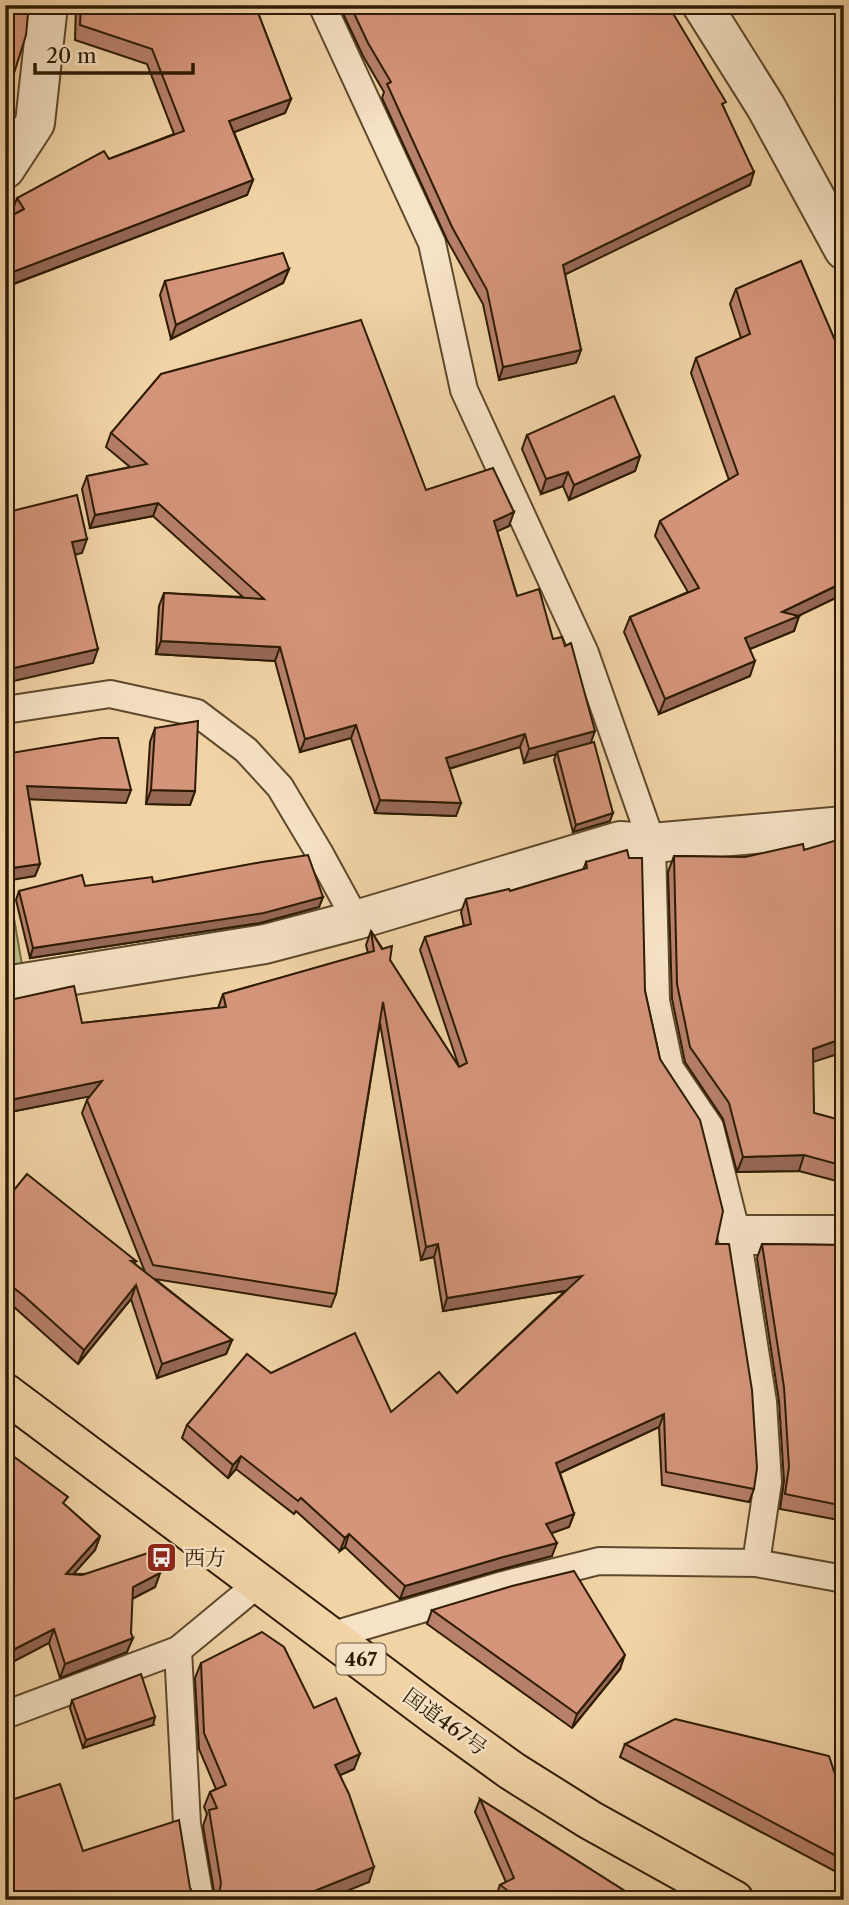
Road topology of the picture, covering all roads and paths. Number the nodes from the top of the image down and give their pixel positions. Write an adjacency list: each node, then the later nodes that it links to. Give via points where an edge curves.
1 (48, 5): 4 (street, via 35,123)
2 (322, 5): 8 (lane, via 432,243 464,390 585,653)
3 (702, 5): 5 (street, via 766,107)
4 (5, 170)
5 (844, 250)
6 (5, 710): 9 (lane, via 110,694 197,713 246,750 279,787)
7 (844, 827): 8 (street)
8 (652, 843): 9 (street, via 620,841); 12 (lane, via 656,1001 670,1068 710,1127)
9 (355, 920): 10 (street, via 265,944)
10 (5, 986)
11 (844, 1235): 12 (street)
12 (737, 1236): 14 (lane, via 763,1402 768,1482)
13 (5, 1393): 16 (highway, 国道467号 / 467)
14 (756, 1563): 15 (lane); 17 (lane, via 599,1561)
15 (844, 1579)
16 (259, 1583): 17 (highway, 国道467号 / 467); 18 (lane)
17 (330, 1636): 20 (highway, 国道467号 / 467, via 512,1771)
18 (178, 1650): 19 (lane); 21 (lane, via 187,1824)
19 (5, 1715)
20 (717, 1896)
21 (200, 1900)

